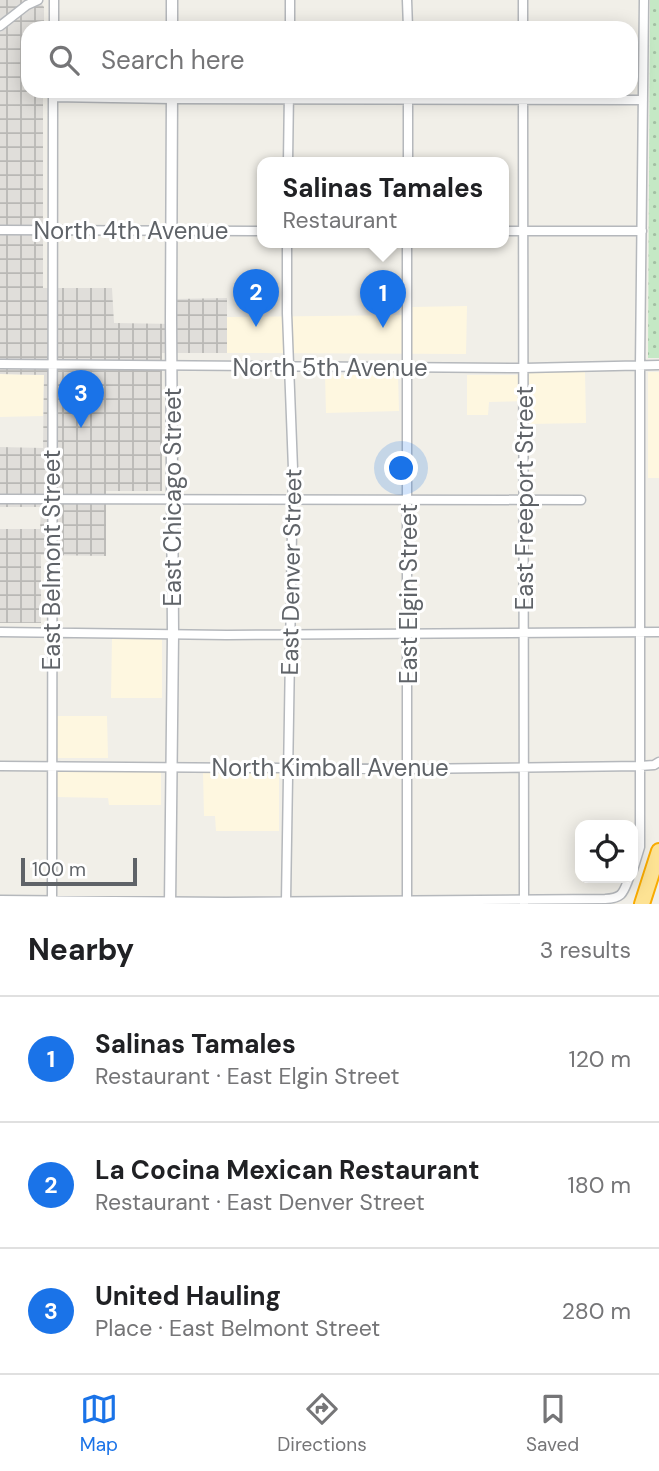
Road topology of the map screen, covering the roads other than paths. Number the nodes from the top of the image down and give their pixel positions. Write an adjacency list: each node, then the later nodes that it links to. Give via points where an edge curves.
1 (38, 0): 13 (street)
2 (54, 0): 8 (street)
3 (172, 0): 9 (street)
4 (290, 0): 10 (street)
5 (408, 0): 11 (street)
6 (523, 0): 12 (street)
7 (645, 0): 20 (street)
8 (54, 21)
9 (172, 21)
10 (290, 21)
11 (408, 21)
12 (523, 21)
13 (0, 26)
14 (53, 98): 24 (street, East Belmont Street)
15 (172, 98): 25 (street, East Chicago Street)
16 (289, 98): 21 (street)
17 (408, 98): 22 (street)
18 (523, 98): 28 (street, East Freeport Street)
19 (583, 98): 20 (street)
20 (643, 100): 29 (street)
21 (288, 157)
22 (408, 157)
23 (0, 230): 24 (street, North 4th Avenue)
24 (52, 230): 25 (street, North 4th Avenue); 33 (street, East Belmont Street)
25 (171, 231): 26 (street, North 4th Avenue); 34 (street, East Chicago Street)
26 (257, 231)
27 (509, 231): 28 (street)
28 (524, 231): 29 (street); 39 (street, East Freeport Street)
29 (642, 231): 36 (street)
30 (287, 248): 37 (street, East Denver Street)
31 (407, 248): 38 (street, East Elgin Street)
32 (0, 364): 33 (street, North 5th Avenue)
33 (52, 364): 34 (street, North 5th Avenue); 41 (street, East Belmont Street)
34 (172, 365): 37 (street, North 5th Avenue); 42 (street, East Chicago Street)
35 (659, 365): 36 (street, North 5th Avenue)
36 (640, 366): 39 (street, North 5th Avenue); 52 (street)
37 (289, 367): 38 (street, North 5th Avenue); 44 (street, East Denver Street)
38 (408, 368): 39 (street, North 5th Avenue); 45 (street, East Elgin Street)
39 (524, 368): 43 (street, East Freeport Street)
40 (0, 499): 41 (street)
41 (51, 499): 42 (street); 50 (street, East Belmont Street)
42 (172, 499): 44 (street); 53 (street, East Chicago Street)
43 (524, 499): 45 (street); 46 (street); 48 (street, East Freeport Street)
44 (292, 500): 45 (street); 54 (street, East Denver Street)
45 (408, 500): 51 (street, East Elgin Street)
46 (581, 500)
47 (0, 632): 50 (street)
48 (524, 632): 51 (street); 52 (street); 58 (street, East Freeport Street)
49 (659, 632): 52 (street)
50 (51, 633): 53 (street); 57 (street, East Belmont Street)
51 (408, 633): 54 (street); 62 (street, East Elgin Street)
52 (639, 633): 59 (street)
53 (173, 634): 54 (street); 60 (street, East Chicago Street)
54 (291, 634): 61 (street, East Denver Street)
55 (659, 762): 59 (street, North Kimball Avenue)
56 (0, 766): 57 (street, North Kimball Avenue)
57 (51, 766): 60 (street, North Kimball Avenue); 68 (street, East Belmont Street)
58 (524, 766): 59 (street, North Kimball Avenue); 62 (street, North Kimball Avenue); 71 (street, East Freeport Street)
59 (640, 766): 64 (street)
60 (171, 767): 61 (street, North Kimball Avenue); 69 (street, East Chicago Street)
61 (288, 768): 62 (street, North Kimball Avenue); 67 (street, East Denver Street)
62 (408, 769): 70 (street, East Elgin Street)
63 (659, 851): 73 (highway)
64 (638, 854)
65 (627, 883): 72 (street, via 623,893)
66 (0, 900): 68 (street)
67 (286, 901): 69 (street); 70 (street)
68 (52, 902): 69 (street)
69 (170, 902)
70 (407, 902): 71 (street)
71 (524, 902): 72 (street)
72 (605, 902)
73 (642, 904)

